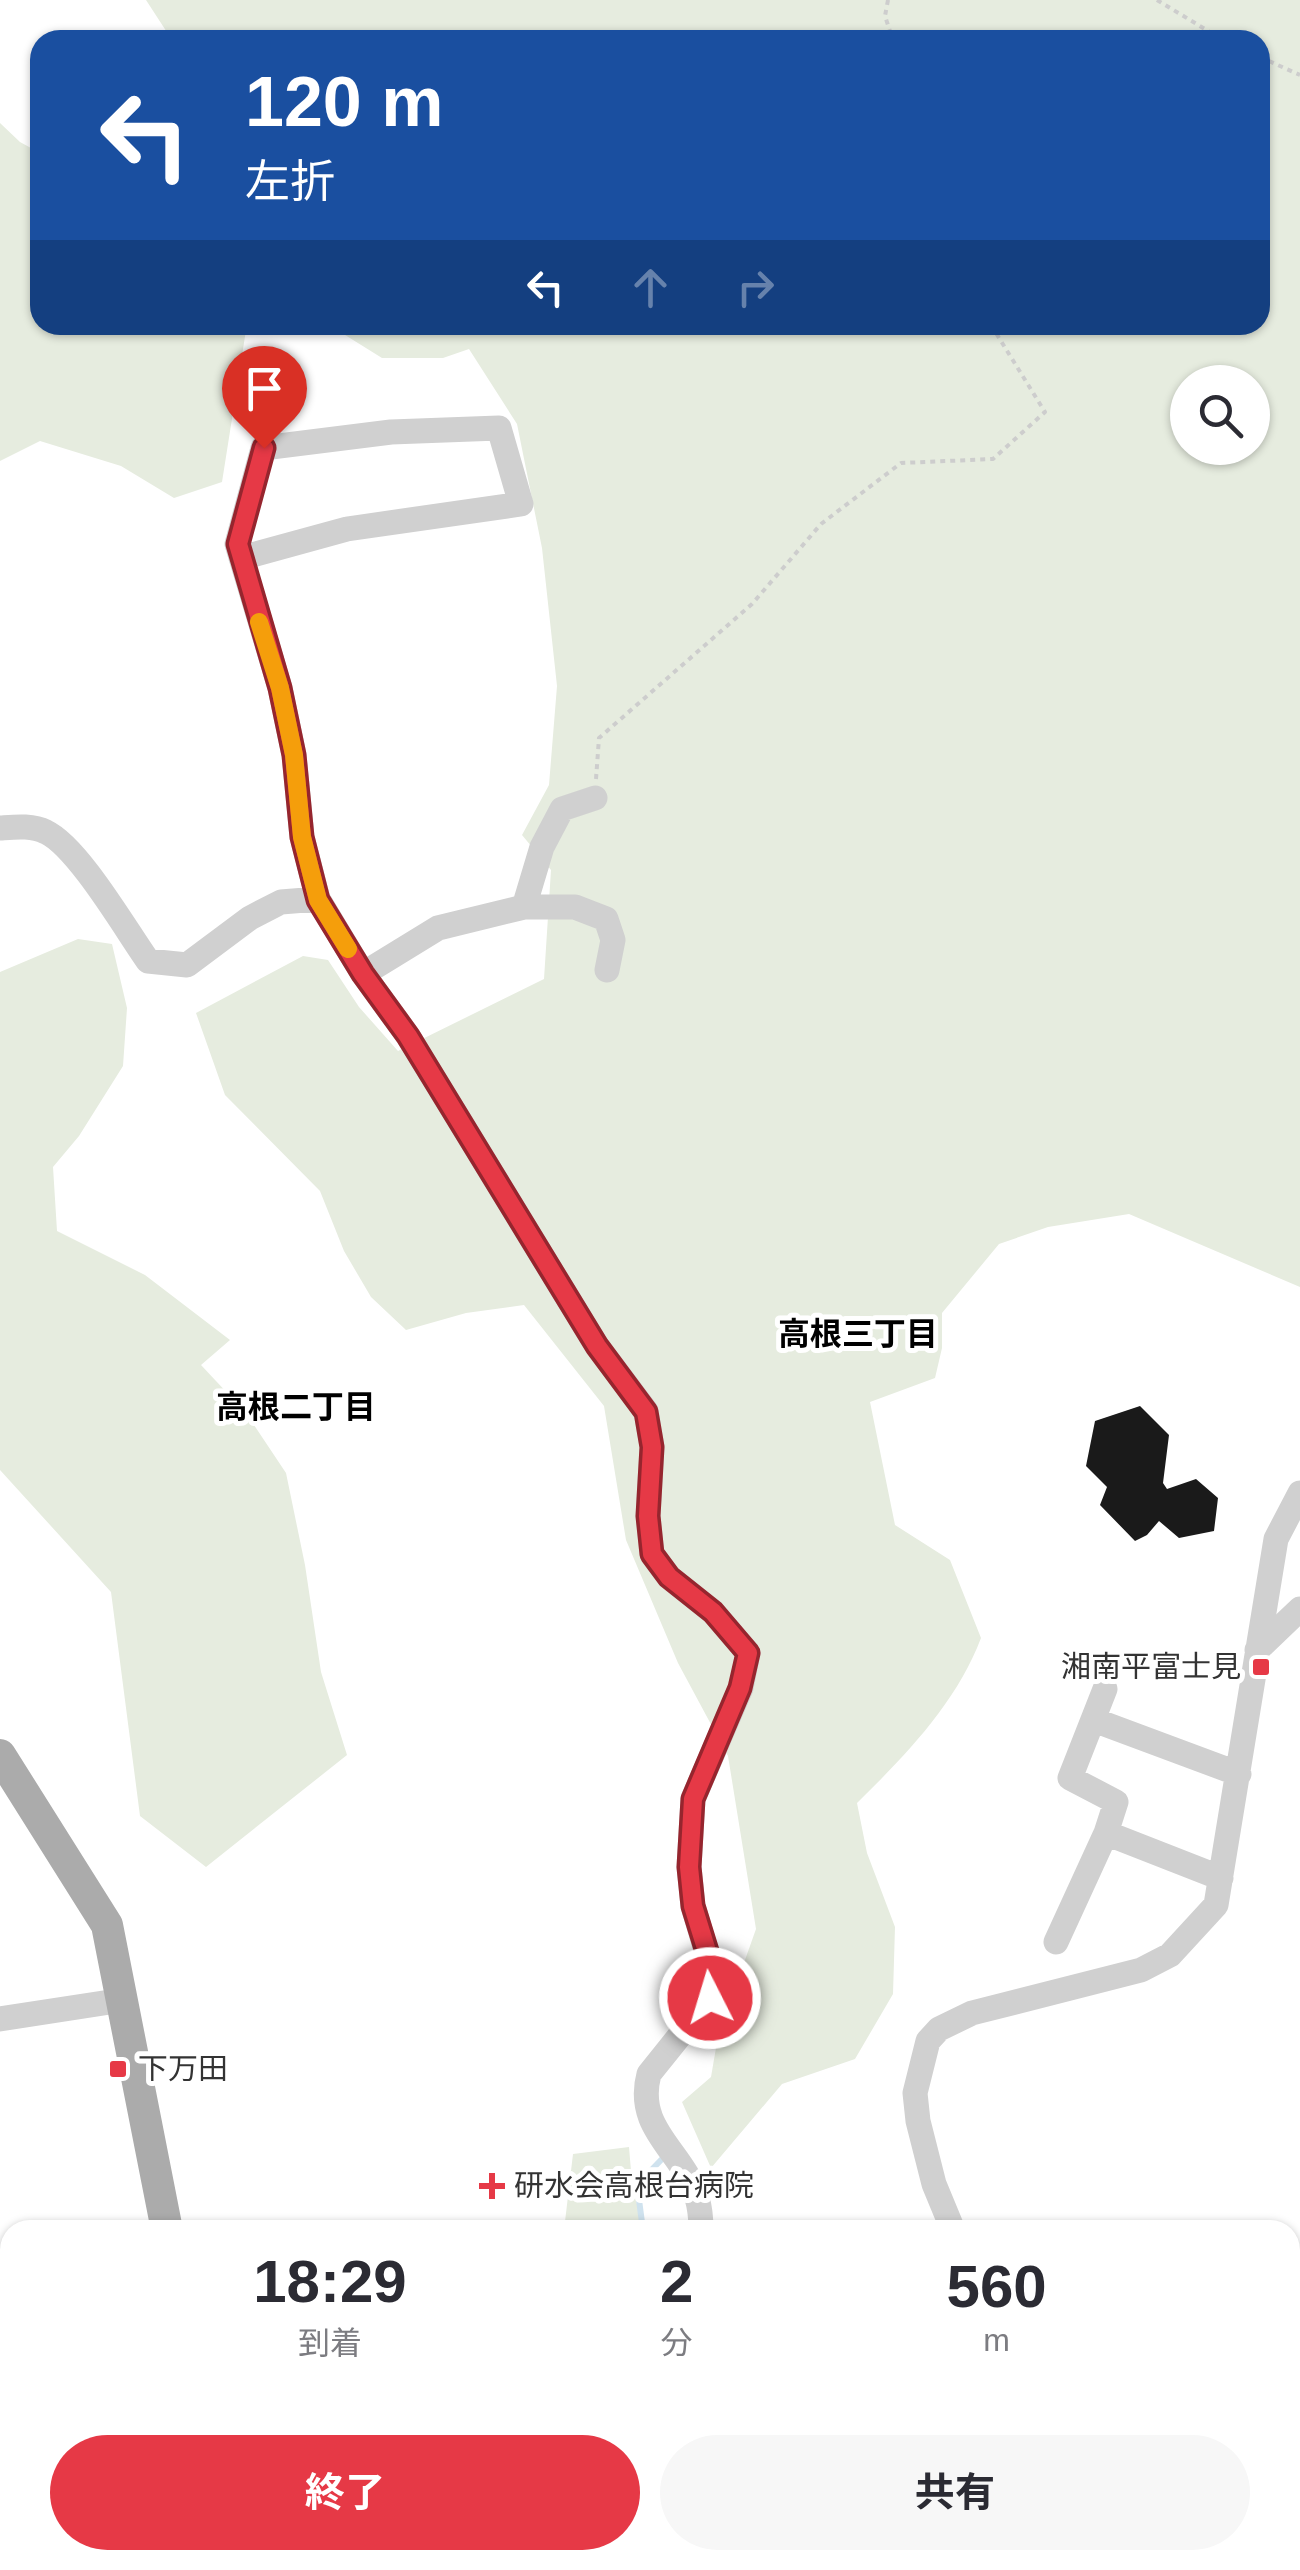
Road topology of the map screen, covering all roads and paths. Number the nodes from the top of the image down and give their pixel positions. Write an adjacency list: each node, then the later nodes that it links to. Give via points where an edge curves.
1 (888, 0): 3 (path)
2 (1157, 0): 4 (path)
3 (890, 30)
4 (1206, 30)
5 (1270, 62): 6 (path)
6 (1300, 75)
7 (997, 335): 9 (path, via 1044,412 993,458 901,463 822,524 752,604 599,738)
8 (240, 558): 8 (street, via 264,448 390,432 499,428 521,504 347,529); 11 (street, via 280,688)
9 (595, 798): 12 (street, via 562,809)
10 (0, 828): 11 (street, via 47,832 73,855 148,961 187,965 281,902)
11 (318, 900): 14 (street)
12 (524, 907): 13 (street, via 576,907 606,919 613,940); 14 (street, via 438,928)
13 (607, 970)
14 (363, 974): 28 (street, via 408,1036 597,1346 646,1412 652,1554 748,1653 693,1799 689,1867 714,1974 710,1998 646,2086 654,2126 697,2195)
15 (1300, 1493): 17 (street, via 1276,1538)
16 (1300, 1609): 17 (street)
17 (1257, 1650): 21 (street)
18 (1105, 1689): 19 (street)
19 (1094, 1720): 21 (street); 22 (street, via 1070,1778 1116,1802)
20 (0, 1755): 25 (main road, via 107,1925)
21 (1239, 1774): 23 (street)
22 (1106, 1833): 23 (street); 24 (street)
23 (1221, 1878): 29 (street, via 1216,1905 1170,1955 1109,1980 972,2013 928,2041 915,2093 918,2120)
24 (1056, 1942)
25 (124, 2000): 26 (street); 27 (main road)
26 (0, 2019)
27 (165, 2220)
28 (701, 2220)
29 (950, 2220)

